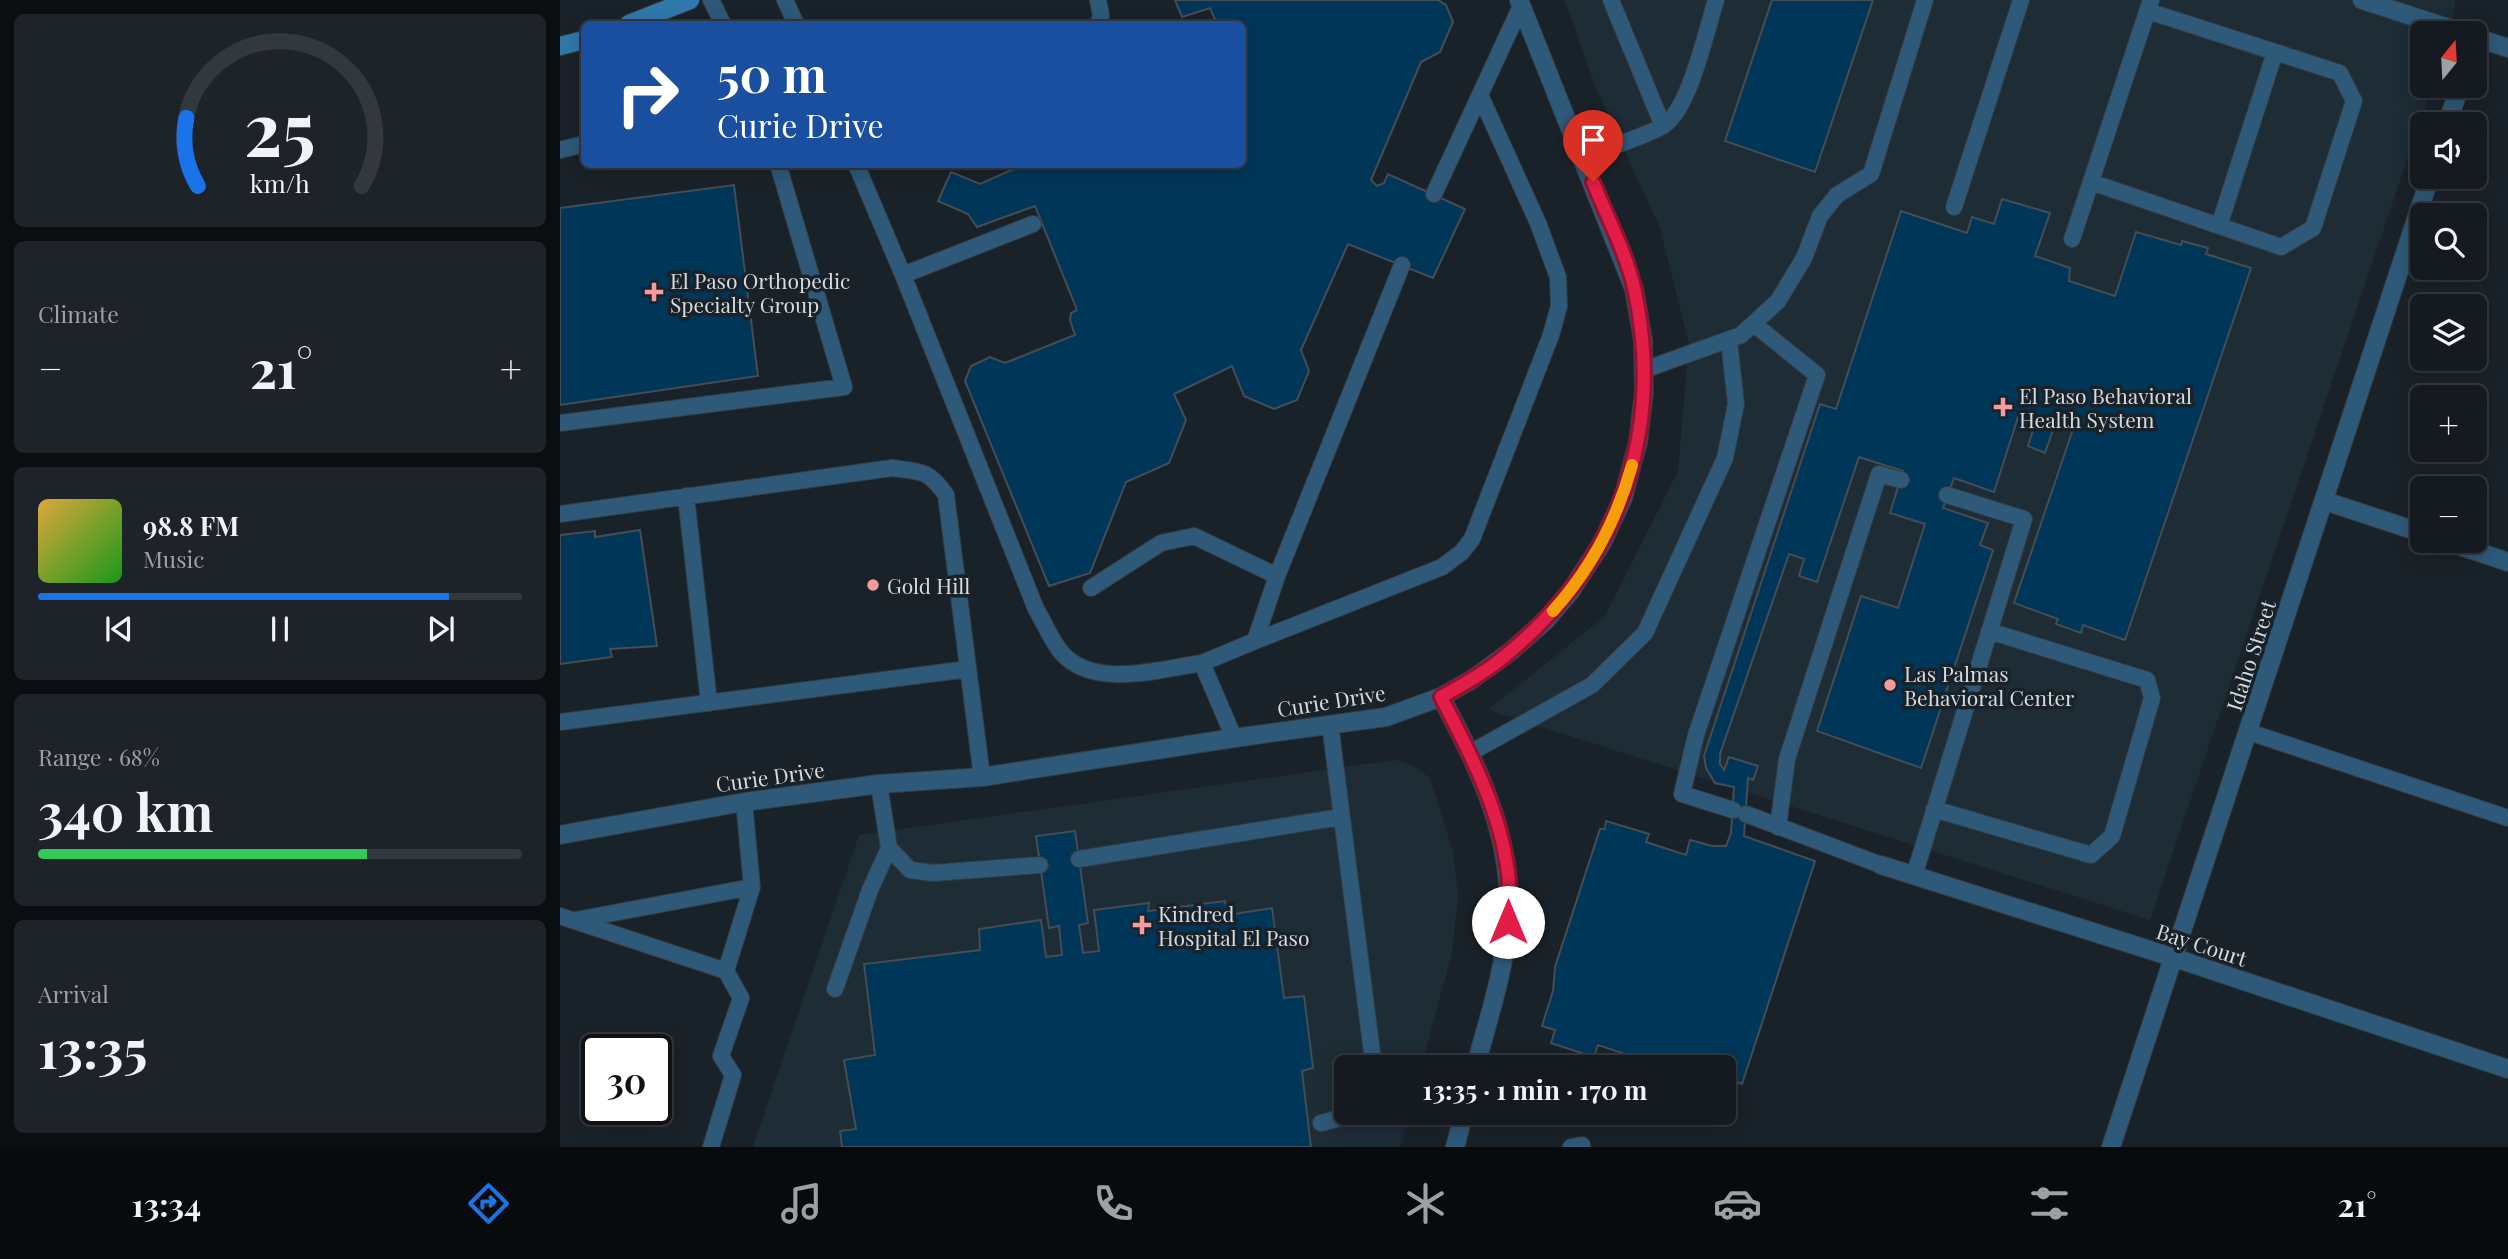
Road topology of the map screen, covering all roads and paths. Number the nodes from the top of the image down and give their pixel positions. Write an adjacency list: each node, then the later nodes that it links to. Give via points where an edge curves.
1 (690, 0): 12 (main road)
2 (711, 0): 13 (lane)
3 (785, 0): 14 (lane)
4 (1098, 0): 15 (lane)
5 (1611, 0): 23 (lane)
6 (1716, 0): 23 (lane, via 1688,89 1676,115)
7 (1925, 0): 38 (lane, via 1871,174 1838,195 1821,216 1804,258 1777,301)
8 (2021, 0): 32 (lane)
9 (2362, 0): 16 (street)
10 (1520, 3): 22 (lane); 26 (street, Curie Drive)
11 (2150, 5): 21 (lane); 29 (lane)
12 (637, 21)
13 (722, 21)
14 (795, 21)
15 (1099, 21)
16 (2426, 21)
17 (581, 41): 19 (main road)
18 (2487, 42): 20 (street)
19 (560, 46)
20 (2508, 48)
21 (2275, 52): 34 (lane); 34 (lane, via 2340,73 2354,101 2313,228 2281,247)
22 (1480, 95): 31 (lane); 53 (lane, via 1538,223 1558,277 1559,306 1472,539 1442,567)
23 (1663, 126): 26 (lane)
24 (581, 145): 25 (lane)
25 (560, 150)
26 (1583, 157): 40 (street, Curie Drive, via 1634,289)
27 (779, 168): 41 (lane, via 844,387)
28 (858, 168): 37 (lane)
29 (2091, 182): 34 (lane); 35 (lane)
30 (2426, 189): 45 (street, Idaho Street)
31 (1434, 194)
32 (1954, 207)
33 (1033, 224): 37 (lane)
34 (2219, 226)
35 (2072, 239)
36 (1402, 265): 50 (lane)
37 (903, 275): 54 (lane, via 1037,609 1061,653 1086,670 1113,676)
38 (1754, 324): 39 (lane); 69 (lane, via 1817,375 1696,735 1682,794)
39 (1729, 340): 40 (lane); 62 (lane, via 1736,404 1725,458 1644,633 1592,685)
40 (1644, 370): 56 (street, Curie Drive, via 1638,442 1623,498 1602,543 1545,621 1510,652)
41 (560, 423)
42 (1901, 480): 69 (lane, via 1879,474 1787,760)
43 (1947, 495): 52 (lane, via 2024,519)
44 (686, 496): 46 (lane); 55 (lane, via 892,468 934,477 946,495); 57 (lane)
45 (2325, 501): 47 (street); 60 (street, Idaho Street)
46 (560, 514)
47 (2410, 529)
48 (2481, 553): 49 (street)
49 (2508, 562)
50 (1277, 576): 51 (lane, via 1194,536 1161,543); 53 (lane)
51 (1091, 588)
52 (1989, 631): 66 (lane); 66 (lane, via 2147,680 2152,698 2112,836 2091,855)
53 (1255, 641): 54 (lane)
54 (1202, 663): 61 (lane)
55 (968, 669): 57 (lane); 63 (lane)
56 (1441, 697): 59 (street, Curie Drive, via 1387,717); 62 (street)
57 (709, 703): 58 (lane)
58 (561, 718)
59 (1330, 724): 61 (street, Curie Drive); 67 (lane)
60 (2249, 732): 68 (lane); 78 (street, Idaho Street)
61 (1234, 738): 63 (street, Curie Drive)
62 (1470, 752): 82 (street, via 1500,828 1508,875 1508,922)
63 (982, 777): 64 (street, Curie Drive)
64 (879, 784): 65 (street, Curie Drive); 71 (lane)
65 (744, 802): 70 (street, Curie Drive); 76 (lane)
66 (1934, 809): 75 (lane)
67 (1341, 817): 72 (lane); 81 (lane)
68 (2508, 818)
69 (1778, 827): 74 (lane)
70 (560, 835)
71 (889, 848): 73 (lane, via 910,870 933,873); 80 (lane)
72 (1079, 859)
73 (1040, 865)
74 (1881, 865): 75 (street, Bay Court)
75 (1913, 876): 78 (street, Bay Court)
76 (752, 887): 77 (lane); 79 (lane)
77 (567, 918): 79 (lane)
78 (2175, 958): 83 (street, Bay Court); 89 (street, Idaho Street)
79 (726, 971): 87 (lane, via 741,998 721,1056 733,1075)
80 (835, 989)
81 (1372, 1055)
82 (1478, 1055)
83 (2508, 1069)
84 (1334, 1119): 85 (lane)
85 (1321, 1123)
86 (1461, 1125): 88 (street)
87 (711, 1147)
88 (1455, 1147)
89 (2111, 1147)

